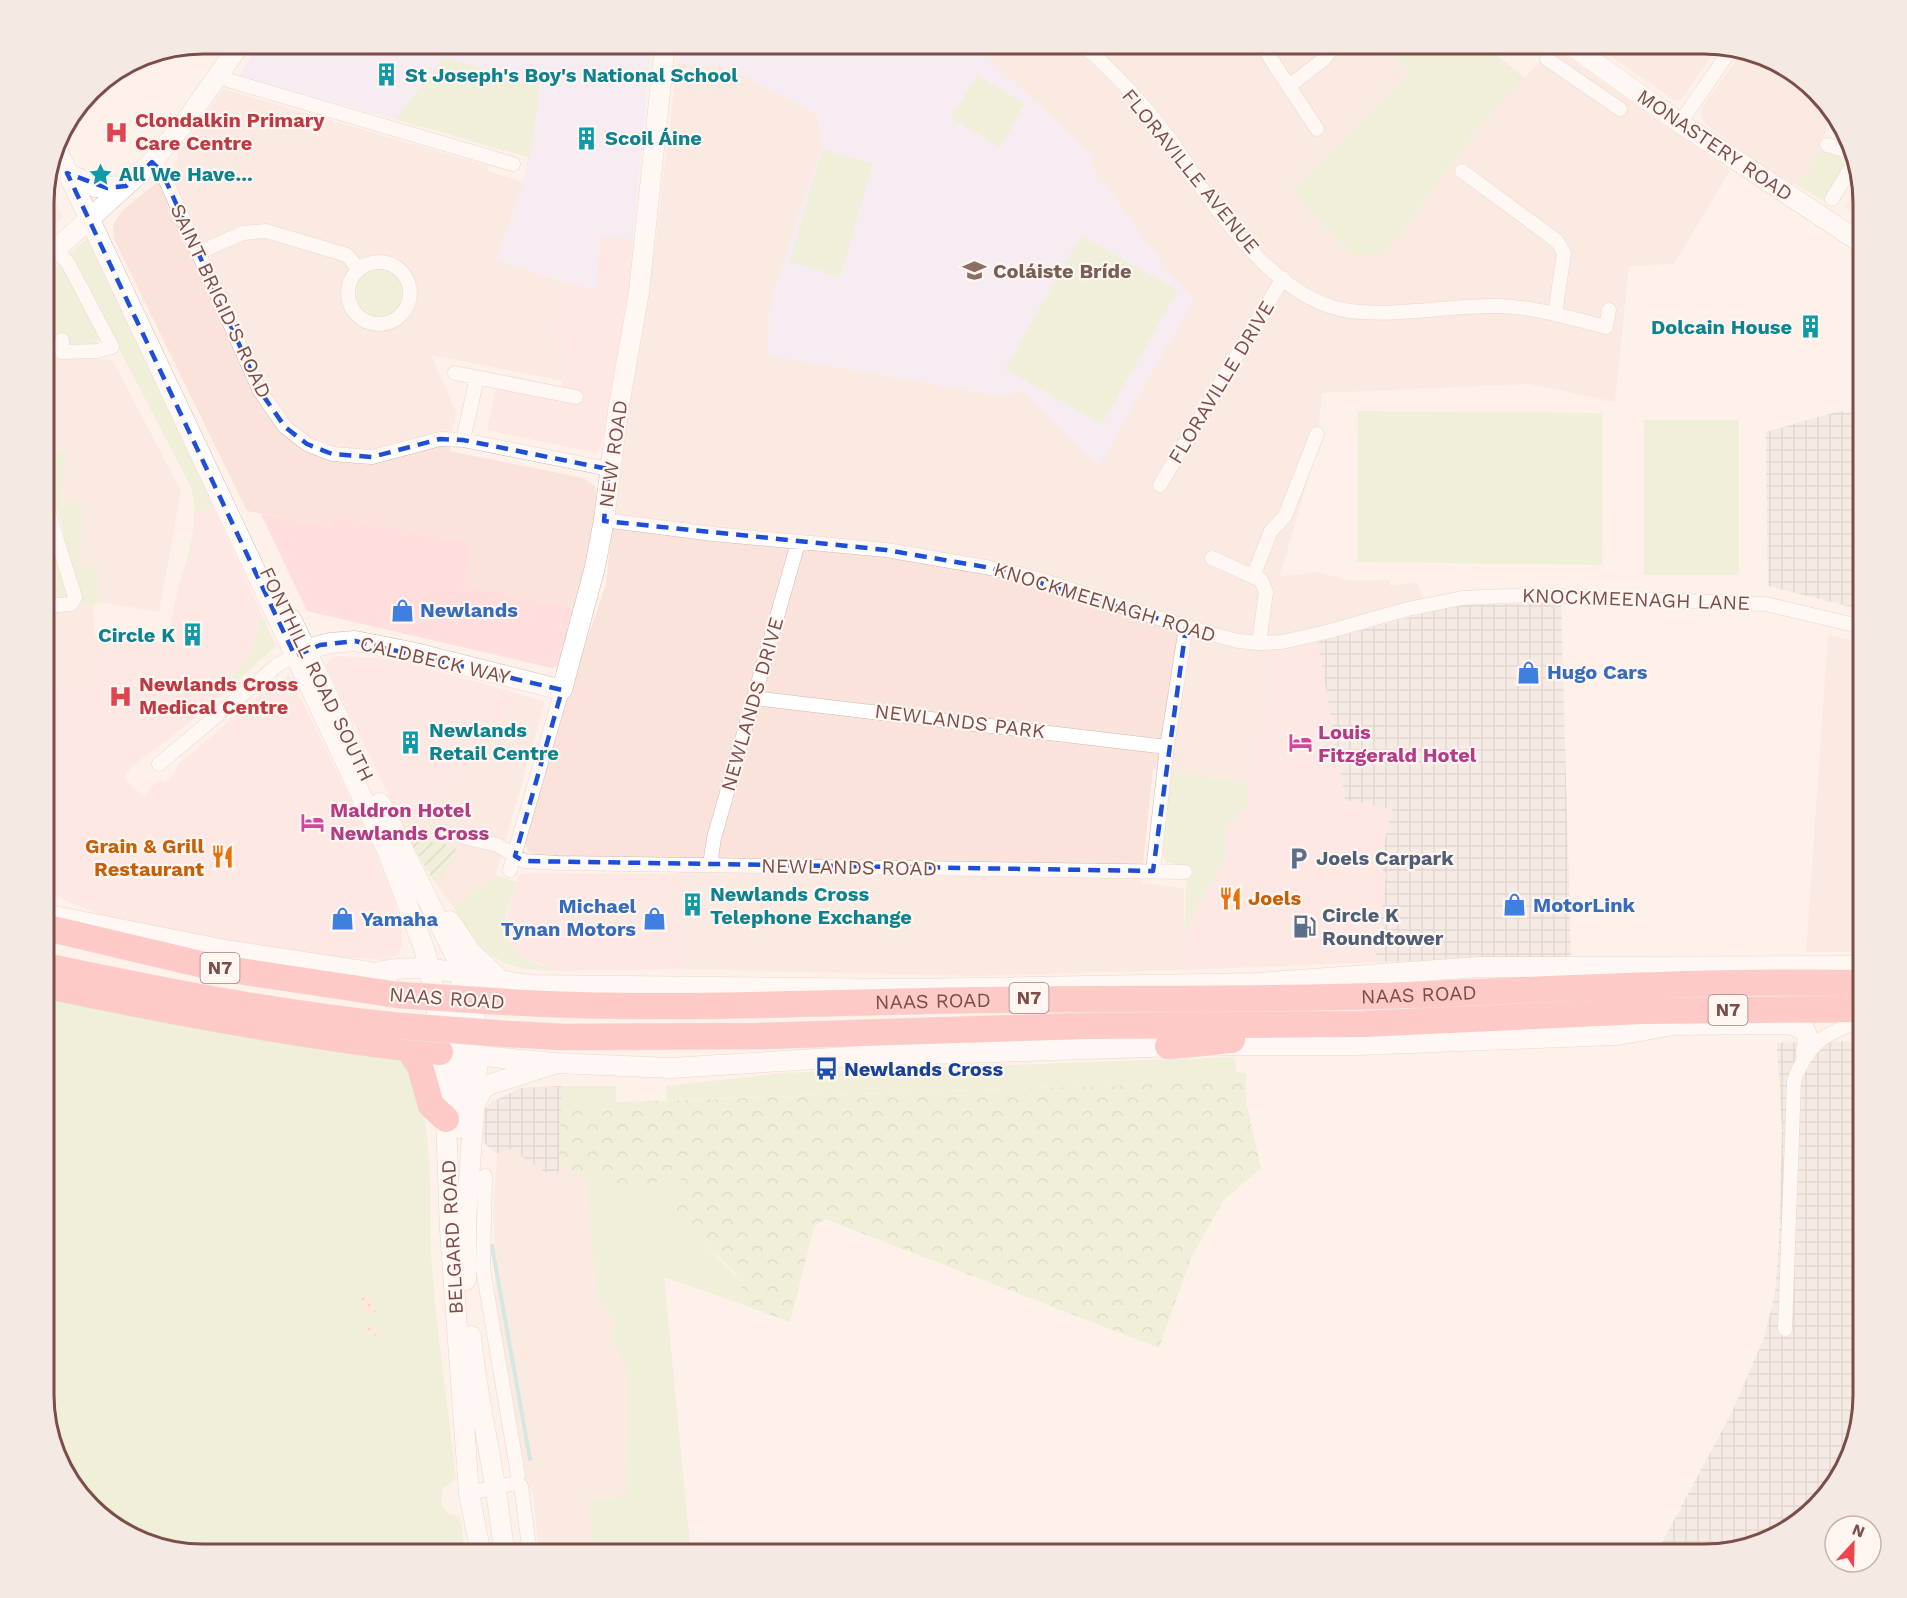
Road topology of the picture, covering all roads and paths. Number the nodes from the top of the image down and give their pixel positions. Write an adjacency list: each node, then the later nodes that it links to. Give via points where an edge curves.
1 (233, 54): 10 (main road)
2 (664, 54): 41 (main road, NEW ROAD, via 639,292)
3 (1092, 54): 32 (street, FLORAVILLE AVENUE, via 1154,119 1237,233)
4 (1268, 54): 12 (street)
5 (1328, 54): 12 (street)
6 (1584, 54): 8 (main road, MONASTERY ROAD)
7 (1726, 56): 14 (street)
8 (1588, 57): 11 (street); 14 (main road, MONASTERY ROAD)
9 (1547, 59): 11 (street)
10 (219, 75): 19 (main road); 20 (street)
11 (1574, 77): 13 (street)
12 (1289, 86): 15 (street)
13 (1620, 109)
14 (1680, 123): 27 (main road, MONASTERY ROAD)
15 (1317, 129)
16 (1827, 145): 17 (street)
17 (1843, 150)
18 (61, 159): 23 (main road, FONTHILL ROAD SOUTH)
19 (152, 162): 24 (main road); 29 (street, SAINT BRIGID'S ROAD, via 162,172)
20 (513, 164)
21 (1462, 171): 34 (street, via 1557,241 1564,253)
22 (1849, 171): 25 (street)
23 (67, 173): 24 (main road, via 95,187); 26 (main road, FONTHILL ROAD SOUTH)
24 (126, 186): 26 (main road)
25 (1833, 199)
26 (88, 221): 28 (main road); 53 (main road, FONTHILL ROAD SOUTH, via 196,443 216,471)
27 (1853, 237)
28 (54, 251)
29 (198, 253): 31 (street, via 243,233 266,231 347,255); 40 (street, SAINT BRIGID'S ROAD, via 260,391 285,427 307,444 332,454 372,457 440,439)
30 (54, 257): 35 (street, via 68,262 112,347 62,352)
31 (358, 269): 31 (street, via 377,261 404,274 409,283 409,303 397,319 369,323 353,312 348,285)
32 (1283, 278): 34 (street, FLORAVILLE AVENUE, via 1309,297 1349,310 1499,306); 42 (street, FLORAVILLE DRIVE)
33 (1609, 310): 34 (street, FLORAVILLE AVENUE, via 1606,327)
34 (1555, 314)
35 (62, 340)
36 (454, 373): 37 (street)
37 (477, 378): 38 (street); 40 (street)
38 (576, 397)
39 (1317, 434): 47 (street, via 1285,516 1271,531)
40 (463, 440): 41 (street, SAINT BRIGID'S ROAD)
41 (609, 469): 43 (main road, NEW ROAD)
42 (1160, 485)
43 (604, 520): 45 (street, KNOCKMEENAGH ROAD); 54 (main road, NEW ROAD)
44 (54, 530): 48 (street, via 75,597 71,604)
45 (798, 543): 51 (street, KNOCKMEENAGH ROAD, via 886,550 991,568); 55 (street, NEWLANDS DRIVE)
46 (1212, 558): 47 (street)
47 (1253, 577): 52 (street, via 1261,580 1266,592)
48 (54, 605)
49 (1389, 616): 50 (street, KNOCKMEENAGH LANE, via 1462,598 1524,595 1766,604); 52 (street, KNOCKMEENAGH ROAD, via 1282,642)
50 (1853, 625)
51 (1186, 627): 52 (street, KNOCKMEENAGH ROAD); 56 (street)
52 (1259, 643)
53 (301, 652): 54 (main road, CALDBECK WAY, via 330,643 355,641); 57 (street, via 264,676); 64 (main road, FONTHILL ROAD SOUTH); 67 (main road, FONTHILL ROAD SOUTH)
54 (562, 690): 59 (street, NEW ROAD)
55 (754, 698): 56 (street, NEWLANDS PARK); 60 (street, NEWLANDS DRIVE, via 714,838)
56 (1167, 747): 62 (street)
57 (159, 764)
58 (464, 837): 59 (street, NEWLANDS ROAD, via 496,845)
59 (515, 856): 60 (street, NEWLANDS ROAD, via 524,861 558,863); 61 (street, NEW ROAD)
60 (710, 865): 62 (street, NEWLANDS ROAD)
61 (510, 870)
62 (1153, 872): 63 (street, NEWLANDS ROAD)
63 (1185, 872)
64 (417, 877): 75 (main road, FONTHILL ROAD SOUTH); 75 (main road, via 471,952)
65 (54, 916): 71 (main road, via 225,950)
66 (54, 929): 75 (highway, NAAS ROAD / N7, bridge, via 213,966 399,995)
67 (421, 938): 70 (main road, via 417,955); 72 (main road, FONTHILL ROAD SOUTH)
68 (1853, 966): 73 (main road, NAAS ROAD, via 1479,967)
69 (54, 968): 81 (highway, NAAS ROAD / N7, via 222,1002 339,1020)
70 (403, 969): 71 (main road); 72 (main road)
71 (376, 972): 72 (main road)
72 (432, 976): 75 (main road); 83 (main road, BELGARD ROAD)
73 (1257, 983): 75 (main road, NAAS ROAD, via 829,989); 76 (highway, N7)
74 (1853, 983): 76 (highway, NAAS ROAD / N7)
75 (479, 985): 76 (highway, NAAS ROAD / N7, via 597,1007 1406,995); 83 (main road, via 456,1001); 85 (main road, BELGARD ROAD)
76 (1551, 987)
77 (54, 988): 81 (highway, via 218,1020)
78 (1853, 1017): 80 (highway, NAAS ROAD / N7, via 1642,1011)
79 (1853, 1021): 84 (street)
80 (1363, 1024): 81 (highway, NAAS ROAD / N7, bridge, via 1082,1026 759,1036); 82 (highway)
81 (404, 1037): 83 (highway); 88 (highway, via 420,1066 431,1105)
82 (1168, 1046): 84 (main road, via 1358,1045 1618,1035 1673,1025 1790,1024 1805,1030); 86 (main road, via 809,1058 670,1068)
83 (448, 1052): 85 (main road); 88 (main road, BELGARD ROAD); 90 (main road, via 459,1114)
84 (1806, 1052): 91 (street, via 1794,1082)
85 (478, 1055): 86 (main road); 87 (main road, BELGARD ROAD)
86 (555, 1063): 87 (main road, via 488,1085)
87 (473, 1110): 92 (main road, BELGARD ROAD, via 466,1280)
88 (446, 1119): 90 (main road, BELGARD ROAD)
89 (485, 1176): 93 (street, BELGARD ROAD, via 483,1269 510,1423)
90 (450, 1208): 95 (main road, BELGARD ROAD)
91 (1785, 1329)
92 (477, 1389): 94 (main road, BELGARD ROAD); 95 (main road, BELGARD ROAD, via 473,1405 480,1468)
93 (516, 1483): 94 (street); 99 (street, BELGARD ROAD, via 524,1492)
94 (496, 1486): 95 (street); 97 (main road, via 486,1503); 98 (main road, BELGARD ROAD)
95 (469, 1493): 96 (main road, BELGARD ROAD)
96 (479, 1544)
97 (488, 1544)
98 (503, 1544)
99 (529, 1544)

